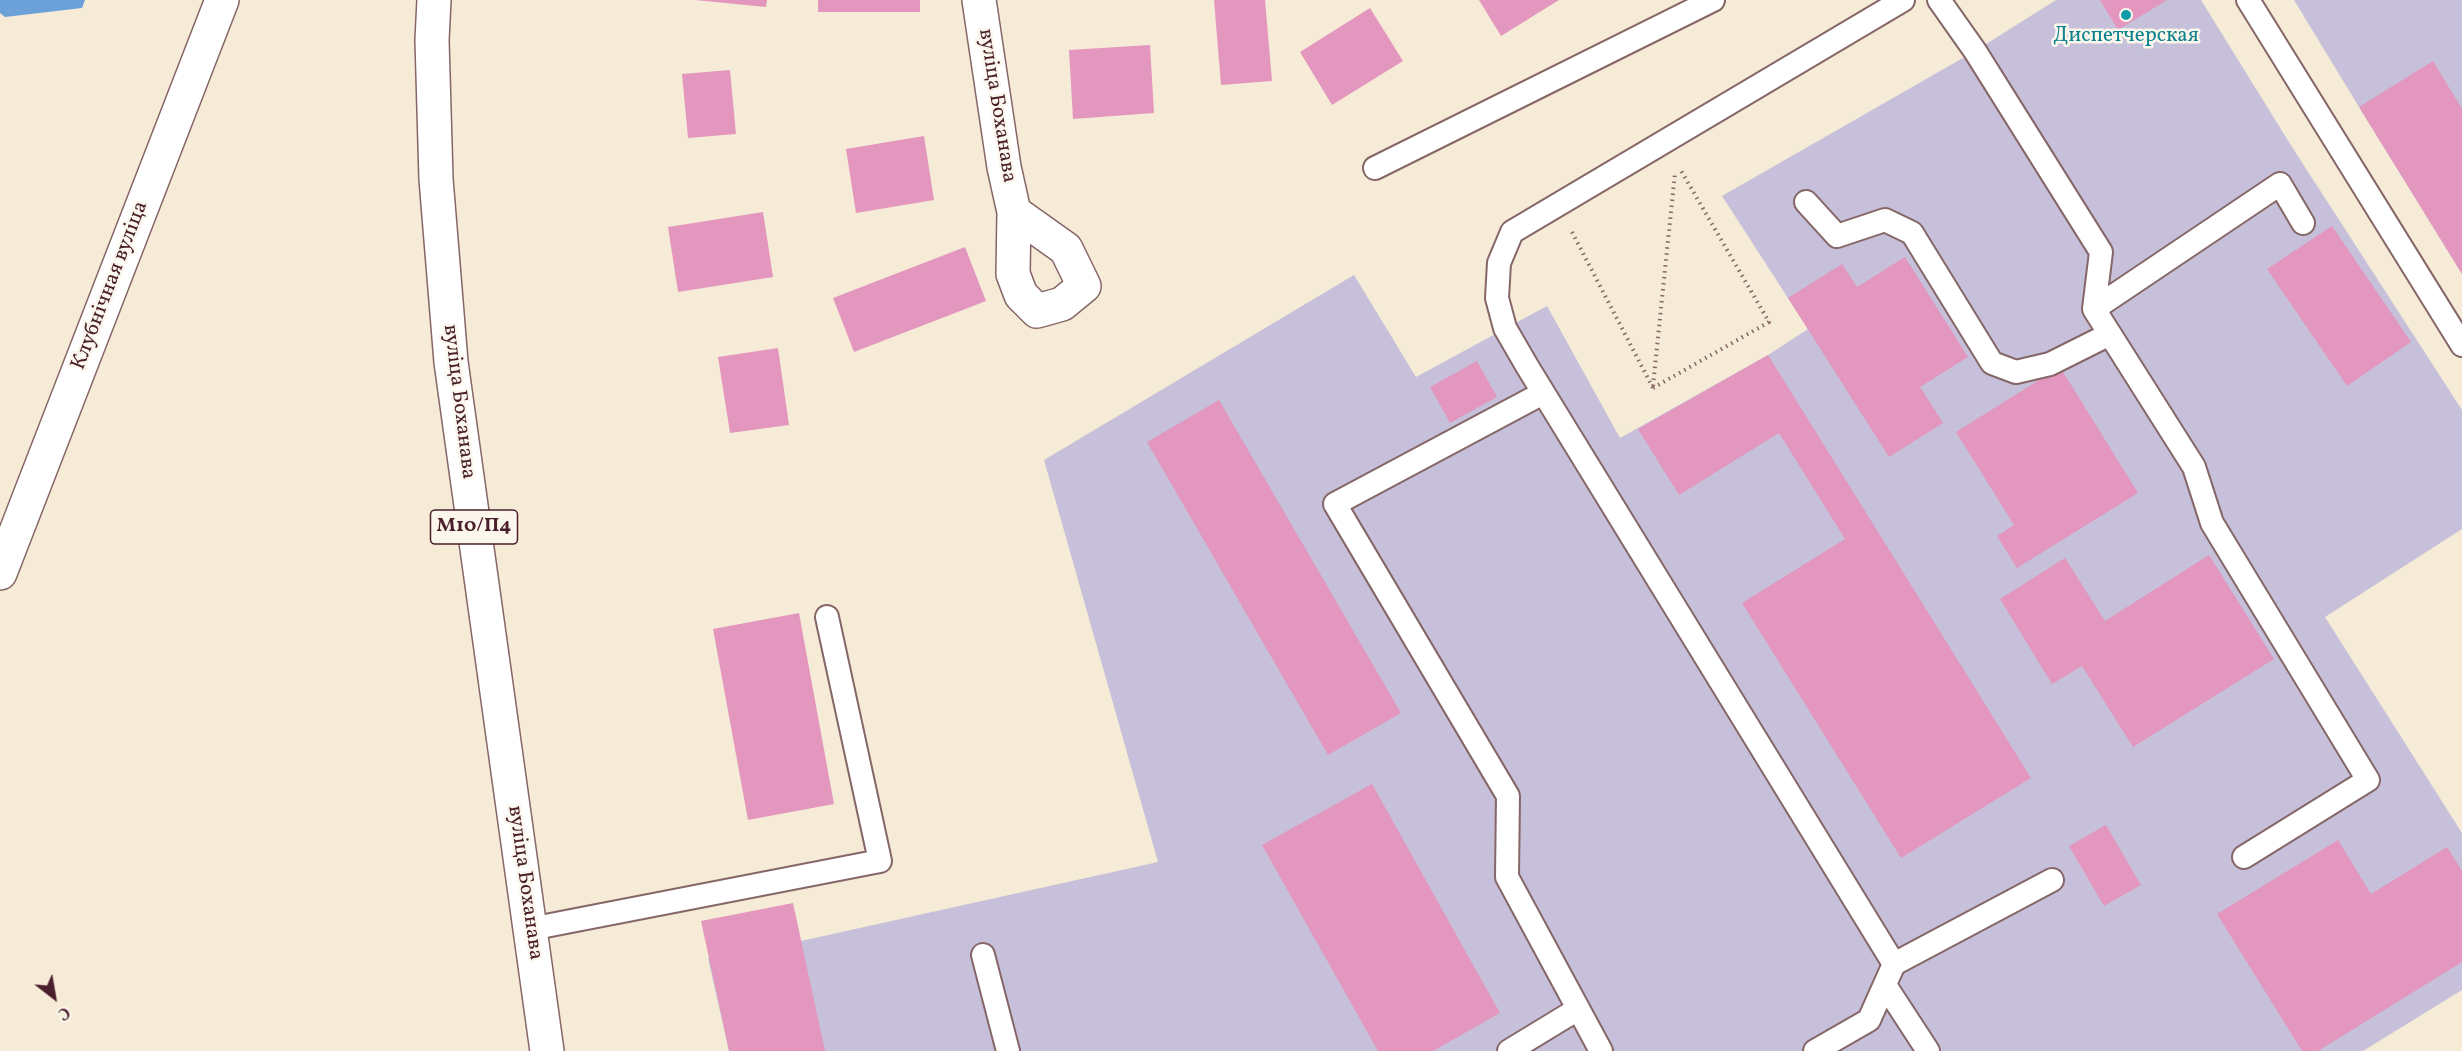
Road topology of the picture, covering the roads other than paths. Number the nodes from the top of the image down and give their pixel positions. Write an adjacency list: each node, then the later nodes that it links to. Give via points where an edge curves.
1 (222, 0): 16 (main road, Клубнічная вуліца)
2 (434, 0): 20 (main road, вуліца Боханава / М10/П4, via 436,179 451,362)
3 (979, 0): 10 (main road, вуліца Боханава)
4 (1713, 0): 8 (lane)
5 (1903, 0): 15 (lane, via 1512,232 1499,263 1497,298 1505,328)
6 (1939, 0): 12 (lane, via 2101,252)
7 (2248, 0): 14 (lane)
8 (1375, 168)
9 (1806, 202): 13 (lane, via 1837,236 1885,220 1912,233 1992,363 2016,372 2050,364)
10 (1014, 212)
11 (2303, 223): 12 (lane, via 2280,184)
12 (2094, 309): 13 (lane)
13 (2110, 334): 18 (lane, via 2194,466 2212,523 2368,780)
14 (2462, 345)
15 (1543, 393): 22 (lane); 24 (lane, via 1335,504 1508,796 1507,877)
16 (0, 573)
17 (827, 617): 20 (lane, via 880,861)
18 (2244, 857)
19 (2052, 880): 22 (lane)
20 (530, 929): 25 (main road, вуліца Боханава / М10/П4)
21 (983, 955): 26 (lane)
22 (1894, 964): 23 (lane)
23 (1885, 985): 29 (lane, via 1869,1020); 30 (lane)
24 (1578, 1009): 27 (lane); 28 (lane)
25 (547, 1051)
26 (1008, 1051)
27 (1509, 1051)
28 (1601, 1051)
29 (1815, 1051)
30 (1928, 1051)

